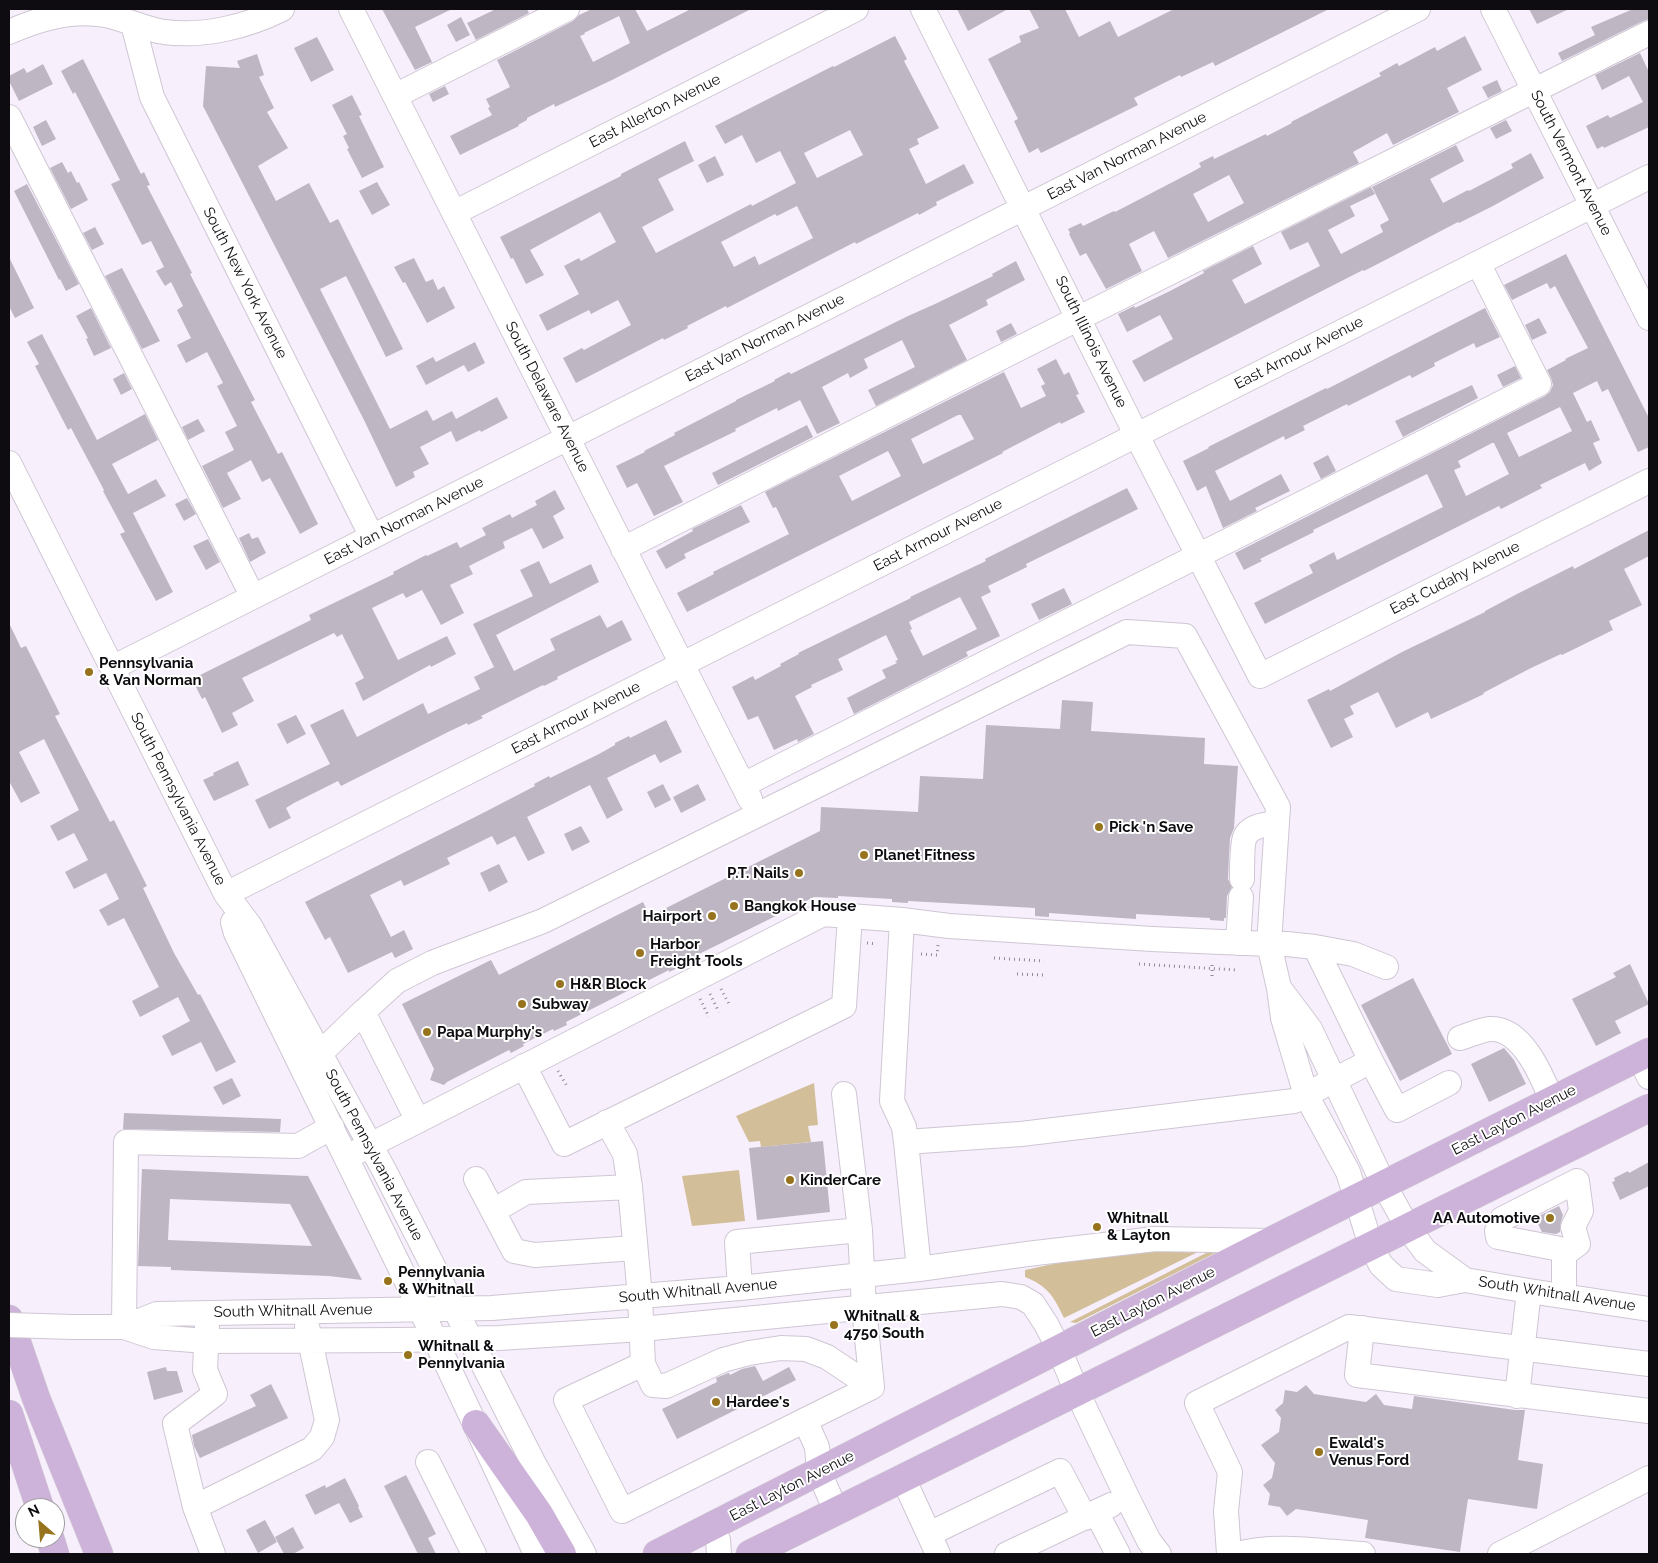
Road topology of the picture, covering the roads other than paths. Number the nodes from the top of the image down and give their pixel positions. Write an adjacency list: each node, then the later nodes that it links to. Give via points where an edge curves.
1 (282, 9): 8 (street, via 227,30 198,33 164,32)
2 (351, 9): 12 (street, South Delaware Avenue)
3 (567, 9): 12 (street)
4 (856, 9): 17 (street, East Allerton Avenue)
5 (923, 9): 16 (street, South Illinois Avenue)
6 (1418, 9): 16 (street, East Van Norman Avenue)
7 (1494, 9): 11 (street, South Vermont Avenue)
8 (132, 24): 9 (street, via 104,15 72,14 40,20); 25 (street, South New York Avenue, via 152,97)
9 (9, 32)
10 (1649, 33): 11 (street)
11 (1535, 92): 15 (street, South Vermont Avenue); 19 (street)
12 (395, 96): 17 (street, South Delaware Avenue)
13 (9, 117): 28 (street)
14 (1649, 177): 15 (street, East Armour Avenue)
15 (1593, 205): 18 (street, East Armour Avenue); 20 (street, South Vermont Avenue)
16 (1024, 208): 19 (street, South Illinois Avenue); 22 (street, East Van Norman Avenue)
17 (454, 213): 22 (street, South Delaware Avenue)
18 (1478, 263): 21 (street, East Armour Avenue); 27 (street, via 1539,384)
19 (1080, 318): 21 (street, South Illinois Avenue); 26 (street)
20 (1649, 318)
21 (1136, 434): 27 (street, South Illinois Avenue); 29 (street, East Armour Avenue)
22 (568, 438): 25 (street, East Van Norman Avenue); 26 (street, South Delaware Avenue)
23 (9, 464): 30 (street, South Pennsylvania Avenue)
24 (1649, 481): 31 (street, East Cudahy Avenue)
25 (372, 536): 28 (street, East Van Norman Avenue)
26 (624, 549): 29 (street, South Delaware Avenue)
27 (1199, 555): 31 (street, South Illinois Avenue); 32 (street)
28 (253, 596): 30 (street, East Van Norman Avenue)
29 (682, 664): 32 (street, South Delaware Avenue); 35 (street, East Armour Avenue)
30 (112, 668): 35 (street, South Pennsylvania Avenue)
31 (1260, 676)
32 (743, 785): 33 (street, South Delaware Avenue)
33 (758, 814): 34 (street, South Whitnall Avenue, via 1127,632 1185,636 1278,807); 43 (street, via 543,921 432,963 398,981)
34 (1277, 824): 38 (street, via 1265,824 1244,838); 39 (street, South Whitnall Avenue)
35 (226, 894): 45 (street, South Pennsylvania Avenue, via 250,926); 49 (street, South Pennsylvania Avenue, via 236,933)
36 (850, 916): 37 (street); 48 (street, via 823,914); 57 (street, via 844,1006)
37 (902, 920): 38 (street, via 949,926); 59 (street, via 892,1101 904,1127)
38 (1238, 943): 39 (street)
39 (1269, 944): 40 (street); 42 (street, South Whitnall Avenue)
40 (1315, 947): 41 (street, via 1353,954); 46 (street)
41 (1386, 967)
42 (1279, 988): 50 (street, South Whitnall Avenue, via 1310,1029); 53 (street, South Whitnall Avenue, via 1283,1018)
43 (363, 1012): 45 (street); 56 (street)
44 (1460, 1038): 54 (street, via 1491,1029 1509,1034 1527,1050)
45 (320, 1054): 49 (street); 60 (street, South Pennsylvania Avenue)
46 (1371, 1061): 50 (street); 51 (street, via 1397,1110)
47 (1646, 1062): 54 (main road, East Layton Avenue)
48 (524, 1066): 56 (street); 57 (street, via 564,1144)
49 (303, 1070): 58 (street, South Pennsylvania Avenue)
50 (1334, 1080): 53 (street); 66 (street, South Whitnall Avenue)
51 (1449, 1083)
52 (844, 1094): 72 (street)
53 (1306, 1095): 59 (street, via 1294,1101 1021,1134); 68 (street, South Whitnall Avenue, via 1348,1172)
54 (1552, 1100): 66 (main road, East Layton Avenue)
55 (1649, 1108): 61 (main road)
56 (418, 1120): 60 (street)
57 (608, 1122): 67 (street, via 625,1154)
58 (332, 1127): 62 (street, South Pennsylvania Avenue); 92 (street, via 298,1146 126,1142)
59 (906, 1142): 77 (street)
60 (370, 1145): 62 (street); 84 (street, South Pennsylvania Avenue)
61 (1566, 1150): 64 (street); 65 (main road)
62 (347, 1158): 86 (street, South Pennsylvania Avenue)
63 (476, 1179): 69 (street)
64 (1577, 1181): 70 (street); 76 (street, via 1581,1210 1573,1227 1578,1244)
65 (1501, 1182): 70 (street); 71 (main road)
66 (1384, 1185): 68 (main road, East Layton Avenue); 71 (street, South Whitnall Avenue)
67 (630, 1187): 69 (street, via 526,1192); 75 (street)
68 (1356, 1199): 73 (main road, East Layton Avenue); 74 (street, South Whitnall Avenue)
69 (493, 1211): 75 (street, via 514,1251 535,1255)
70 (1516, 1212): 76 (street, via 1502,1219 1498,1237 1560,1249)
71 (1408, 1228): 74 (main road); 79 (street, South Whitnall Avenue, via 1425,1251)
72 (860, 1230): 78 (street); 80 (street, via 737,1242)
73 (1271, 1241): 77 (street, South Whitnall Avenue, via 1155,1240); 100 (main road, East Layton Avenue)
74 (1371, 1246): 79 (street, South Whitnall Avenue, via 1380,1265 1396,1279 1438,1285); 104 (main road)
75 (635, 1248): 82 (street)
76 (1564, 1254): 83 (street)
77 (919, 1269): 78 (street, South Whitnall Avenue)
78 (862, 1275): 80 (street, South Whitnall Avenue); 85 (street)
79 (1466, 1280): 81 (street, South Whitnall Avenue)
80 (740, 1288): 82 (street, South Whitnall Avenue)
81 (1529, 1291): 83 (street, South Whitnall Avenue); 99 (street)
82 (640, 1296): 84 (street, South Whitnall Avenue); 94 (street)
83 (1564, 1296): 87 (street, South Whitnall Avenue)
84 (454, 1308): 86 (street, South Whitnall Avenue); 95 (street, South Pennsylvania Avenue)
85 (864, 1308): 94 (street, South Whitnall Avenue); 100 (street, South Whitnall Avenue, via 1002,1294 1021,1297 1033,1304); 103 (street)
86 (420, 1309): 88 (street, South Whitnall Avenue); 96 (street, South Pennsylvania Avenue)
87 (1649, 1309)
88 (304, 1310): 89 (street, South Whitnall Avenue); 98 (street)
89 (208, 1313): 92 (street, South Whitnall Avenue, via 157,1314); 97 (street)
90 (9, 1319): 121 (main road, via 36,1398)
91 (9, 1325): 92 (street, South Whitnall Avenue, bridge)
92 (124, 1327): 97 (street, South Whitnall Avenue, via 154,1337)
93 (1362, 1328): 99 (street); 105 (street, via 1357,1375); 133 (street, via 1349,1327 1197,1403 1230,1472 1226,1511)
94 (642, 1329): 95 (street, South Whitnall Avenue); 101 (street)
95 (470, 1339): 96 (street, South Whitnall Avenue); 126 (street, South Pennsylvania Avenue)
96 (435, 1340): 98 (street, South Whitnall Avenue); 109 (street, South Pennsylvania Avenue)
97 (206, 1341): 98 (street, South Whitnall Avenue); 116 (street, via 205,1370 215,1394 175,1424)
98 (310, 1341): 116 (street, via 327,1420 322,1437 312,1449)
99 (1522, 1348): 102 (street); 105 (street)
100 (1060, 1349): 104 (street, South Whitnall Avenue); 111 (main road, East Layton Avenue)
101 (643, 1364): 103 (street, via 653,1384 666,1386 723,1360 749,1353 780,1348 806,1349 827,1357); 108 (street, via 566,1400 622,1511)
102 (1649, 1364)
103 (872, 1387): 108 (street)
104 (1077, 1392): 112 (main road); 114 (street, South Whitnall Avenue)
105 (1517, 1396): 106 (street)
106 (1649, 1411)
107 (9, 1414): 115 (main road)
108 (805, 1420): 111 (street, via 817,1447)
109 (476, 1424): 124 (street, South Pennsylvania Avenue); 125 (main road, via 540,1514)
110 (428, 1462): 123 (street)
111 (810, 1477): 117 (street); 120 (main road); 127 (main road, East Layton Avenue)
112 (903, 1478): 117 (main road); 119 (street)
113 (1649, 1478): 135 (street)
114 (1127, 1497): 118 (street); 132 (street, South Whitnall Avenue)
115 (37, 1498)
116 (195, 1507): 122 (street)
117 (836, 1511): 129 (main road)
118 (1090, 1515): 119 (street, via 1060,1471); 130 (street); 131 (street)
119 (934, 1544)
120 (719, 1547): 128 (main road)
121 (99, 1554)
122 (213, 1554)
123 (474, 1554)
124 (536, 1554)
125 (562, 1554)
126 (584, 1554)
127 (657, 1554)
128 (696, 1554)
129 (750, 1554)
130 (1007, 1554)
131 (1118, 1554)
132 (1159, 1554)
133 (1241, 1554): 134 (street, via 1276,1549)
134 (1363, 1554)
135 (1500, 1554)

